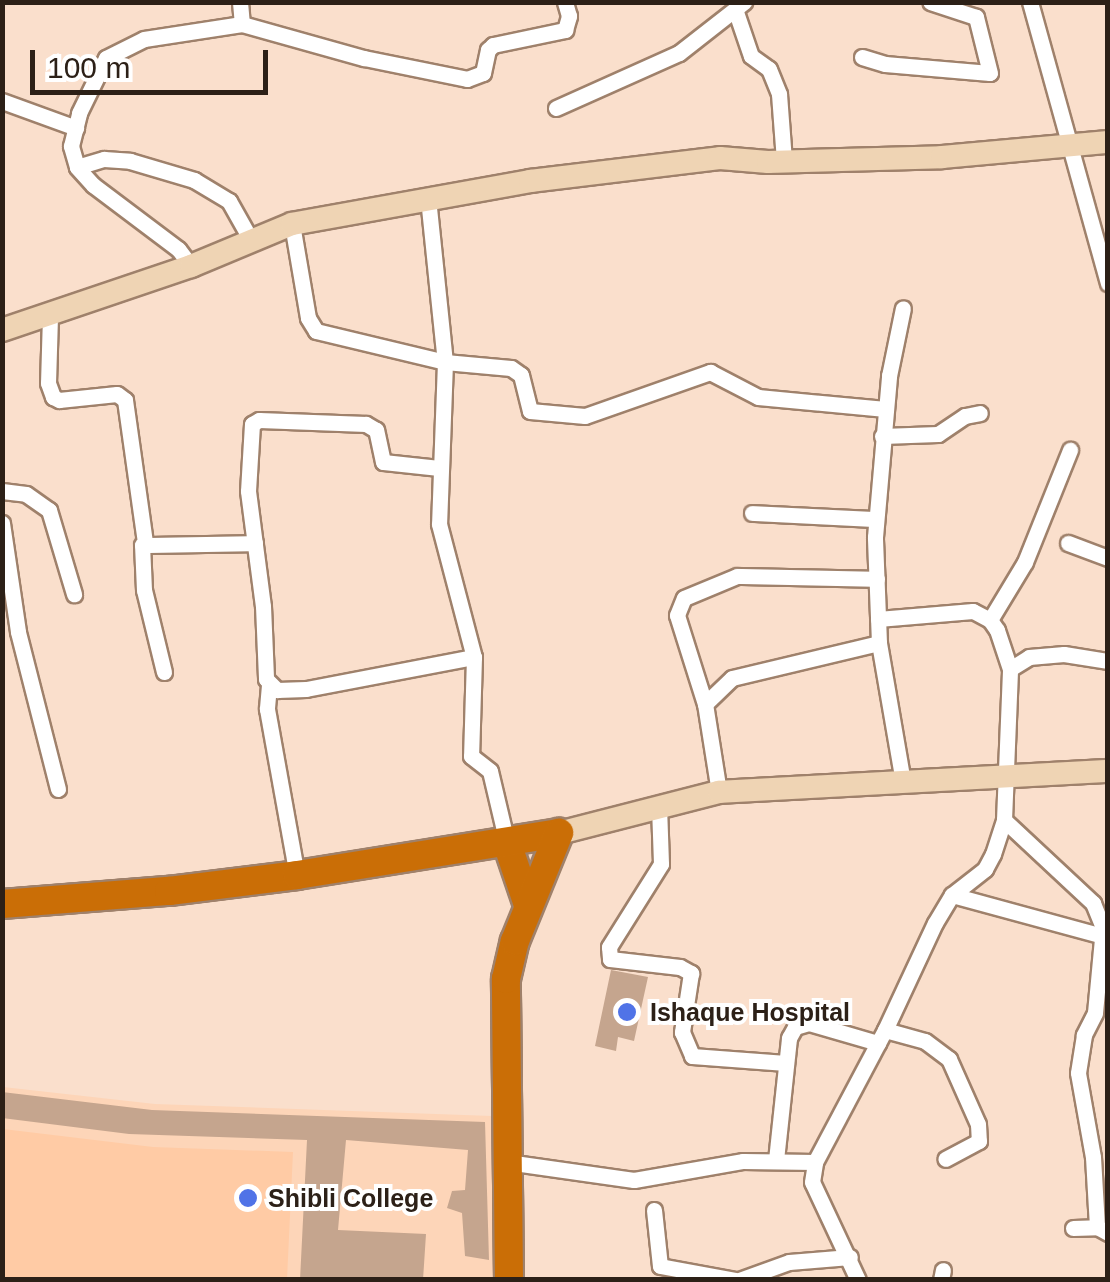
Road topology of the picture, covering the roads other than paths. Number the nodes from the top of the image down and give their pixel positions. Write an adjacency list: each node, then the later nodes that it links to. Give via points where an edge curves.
1 (240, 2): 6 (street)
2 (565, 2): 6 (street, via 565,30 494,45 484,73 467,80)
3 (930, 2): 7 (street, via 976,17 990,73)
4 (1030, 2): 12 (street)
5 (740, 7): 9 (street, via 679,53); 13 (street, via 751,56 769,69 779,94)
6 (242, 24): 10 (street, via 144,39 106,58)
7 (862, 57)
8 (2, 102): 10 (street)
9 (556, 108)
10 (76, 128): 14 (street, via 71,146)
11 (1108, 142): 12 (street)
12 (1072, 146): 13 (street); 19 (street)
13 (784, 162): 15 (street, via 720,158)
14 (77, 167): 17 (street, via 130,161 194,180 229,201); 18 (street)
15 (428, 198): 16 (street); 23 (street)
16 (292, 224): 17 (street); 23 (street, via 316,331)
17 (251, 240): 18 (street)
18 (190, 266): 21 (street)
19 (1108, 283)
20 (903, 308): 24 (street)
21 (50, 316): 22 (street); 33 (street, via 53,396 116,394 125,400)
22 (2, 330)
23 (445, 362): 24 (street, via 511,368 521,376 527,407 540,414 585,416 710,372 758,397); 28 (street)
24 (885, 409): 26 (street)
25 (980, 413): 26 (street, via 938,434)
26 (882, 436): 31 (street)
27 (1070, 450): 40 (street, via 1025,562)
28 (439, 468): 34 (street, via 386,464 376,430 366,424 256,420 248,491); 42 (street, via 444,556)
29 (2, 491): 38 (street, via 26,494 48,510)
30 (752, 512): 31 (street)
31 (876, 519): 37 (street)
32 (2, 523): 51 (street, via 18,632)
33 (145, 542): 34 (street); 45 (street, via 144,590)
34 (255, 542): 46 (street)
35 (1068, 542): 36 (street)
36 (1108, 558)
37 (877, 578): 39 (street); 47 (street, via 737,576 684,598 677,615)
38 (74, 594)
39 (878, 619): 40 (street, via 973,610); 41 (street)
40 (990, 620): 44 (street)
41 (879, 642): 47 (street, via 732,678); 50 (street)
42 (474, 657): 46 (street, via 306,690); 56 (street, via 472,756 490,771)
43 (1108, 662): 44 (street, via 1064,654)
44 (1010, 668): 49 (street)
45 (164, 672)
46 (269, 685): 57 (street, via 267,709)
47 (705, 704): 52 (street)
48 (1108, 771): 49 (street)
49 (1008, 774): 50 (street); 54 (street)
50 (903, 782): 52 (street)
51 (58, 789)
52 (720, 792): 53 (street)
53 (659, 806): 55 (street); 63 (street, via 660,864 609,947 610,959 687,969 682,1032 692,1056)
54 (1004, 820): 58 (street, via 984,869); 61 (street, via 1094,903)
55 (559, 833): 56 (highway); 60 (highway)
56 (507, 843): 57 (highway); 60 (highway)
57 (297, 876): 59 (highway)
58 (952, 895): 61 (street); 62 (street)
59 (2, 904)
60 (528, 906): 66 (highway, via 506,979)
61 (1103, 936): 70 (street, via 1095,1013 1078,1072)
62 (882, 1036): 63 (street, via 809,1023 790,1033); 64 (street, via 925,1041 950,1059 980,1132 974,1148); 67 (street)
63 (786, 1063): 65 (street)
64 (946, 1159)
65 (776, 1160): 66 (street, via 634,1180); 67 (street)
66 (507, 1162): 72 (highway)
67 (815, 1162): 71 (street, via 812,1182)
68 (654, 1210): 73 (street, via 660,1266)
69 (1073, 1228): 70 (street)
70 (1102, 1230)
71 (850, 1257): 73 (street, via 789,1262); 74 (street)
72 (509, 1280)
73 (737, 1280)
74 (858, 1280)

